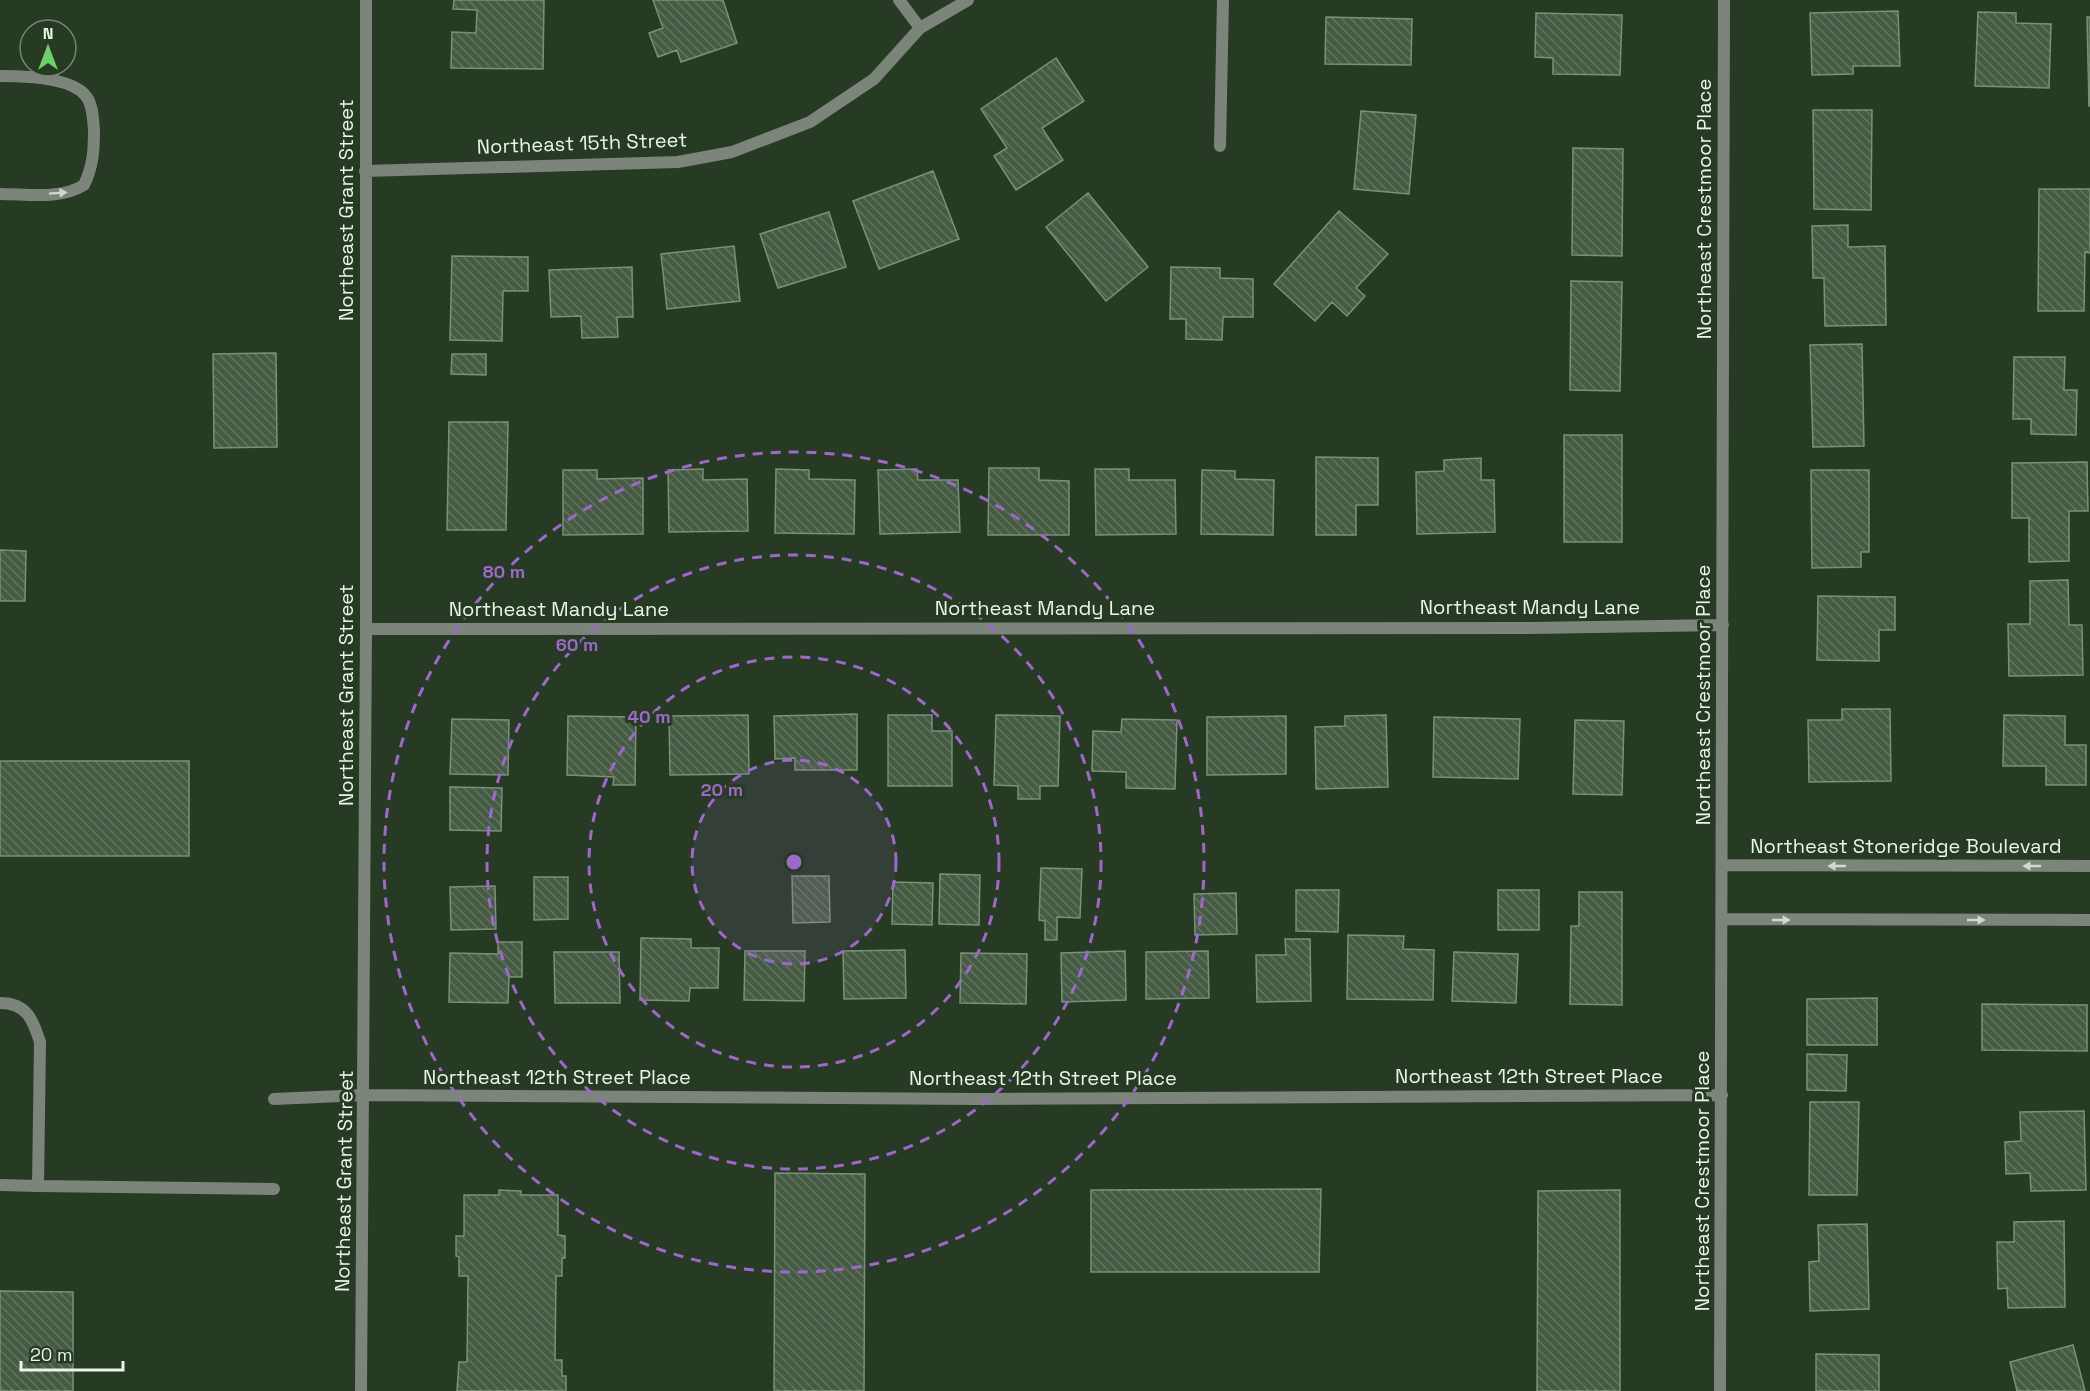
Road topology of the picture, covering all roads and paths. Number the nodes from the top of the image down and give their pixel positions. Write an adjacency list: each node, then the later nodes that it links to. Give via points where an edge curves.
1 (366, 0): 9 (street, Northeast Grant Street)
2 (900, 0): 6 (street)
3 (968, 0): 6 (street, Northeast 15th Street)
4 (1223, 0): 8 (street)
5 (1724, 0): 11 (street, Northeast Crestmoor Place)
6 (920, 28): 9 (street, Northeast 15th Street, via 874,80 810,122 732,152 678,162)
7 (0, 76): 10 (street, one-way to 7, via 74,191 84,185 94,153 93,116 86,95 69,84 42,78)
8 (1220, 146)
9 (365, 171): 12 (street, Northeast Grant Street)
10 (0, 194)
11 (1723, 625): 12 (street, Northeast Mandy Lane); 13 (street, Northeast Crestmoor Place)
12 (366, 629): 18 (street, Northeast Grant Street)
13 (1722, 865): 14 (street, Northeast Stoneridge Boulevard, one-way to 13); 15 (street, Northeast Crestmoor Place)
14 (2090, 866)
15 (1722, 920): 16 (street, one-way to 16); 19 (street, Northeast Crestmoor Place)
16 (2090, 920)
17 (0, 1003): 22 (street, via 12,1003 23,1009 34,1023 40,1042)
18 (364, 1095): 19 (street, Northeast 12th Street Place, via 980,1099); 20 (street, Northeast 12th Street Place); 24 (street, Northeast Grant Street)
19 (1722, 1095): 25 (street, Northeast Crestmoor Place)
20 (274, 1099)
21 (0, 1185): 22 (street)
22 (38, 1186): 23 (street)
23 (274, 1189)
24 (362, 1391)
25 (1720, 1391)

